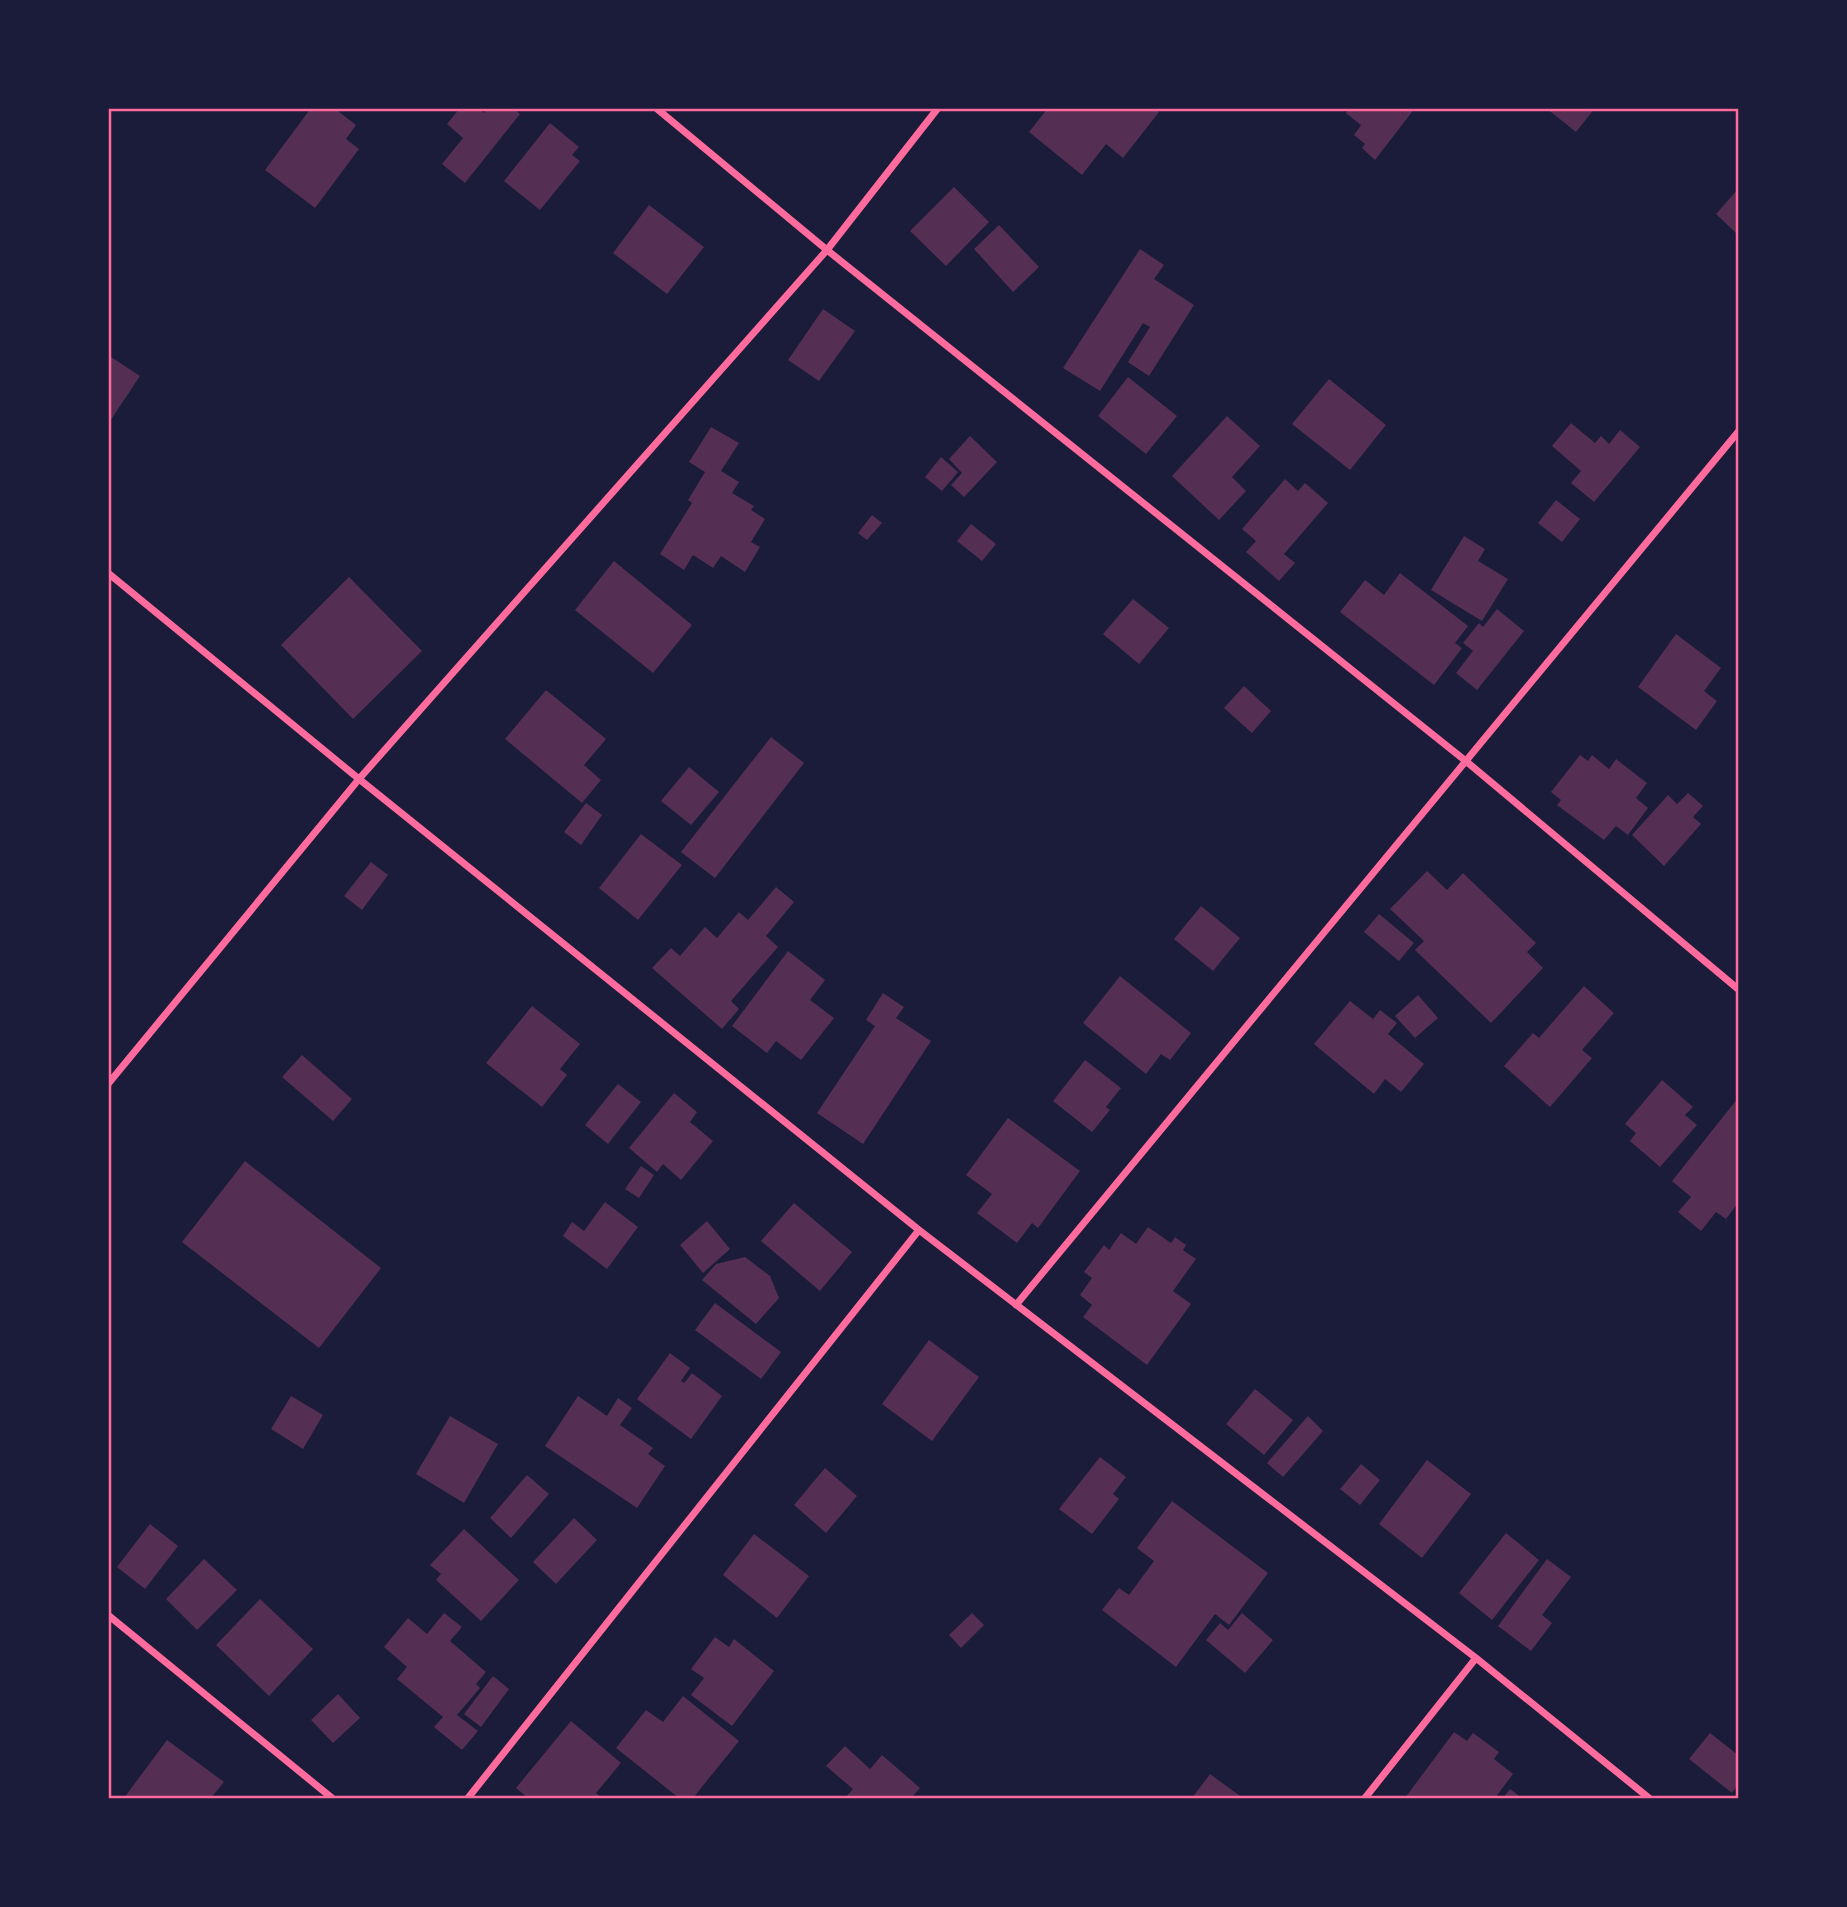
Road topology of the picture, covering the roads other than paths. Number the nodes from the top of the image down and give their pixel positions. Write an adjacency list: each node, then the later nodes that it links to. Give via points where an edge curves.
1 (656, 108): 3 (street)
2 (938, 108): 3 (street)
3 (827, 250): 6 (street); 7 (street)
4 (1738, 432): 6 (street)
5 (108, 573): 7 (street)
6 (1467, 762): 8 (street); 11 (street)
7 (359, 779): 9 (street); 10 (street)
8 (1738, 989)
9 (108, 1084)
10 (919, 1230): 11 (street); 15 (street)
11 (1016, 1305): 13 (street)
12 (108, 1615): 14 (street)
13 (1476, 1658): 16 (street); 17 (street)
14 (332, 1798)
15 (468, 1798)
16 (1365, 1798)
17 (1649, 1798)

